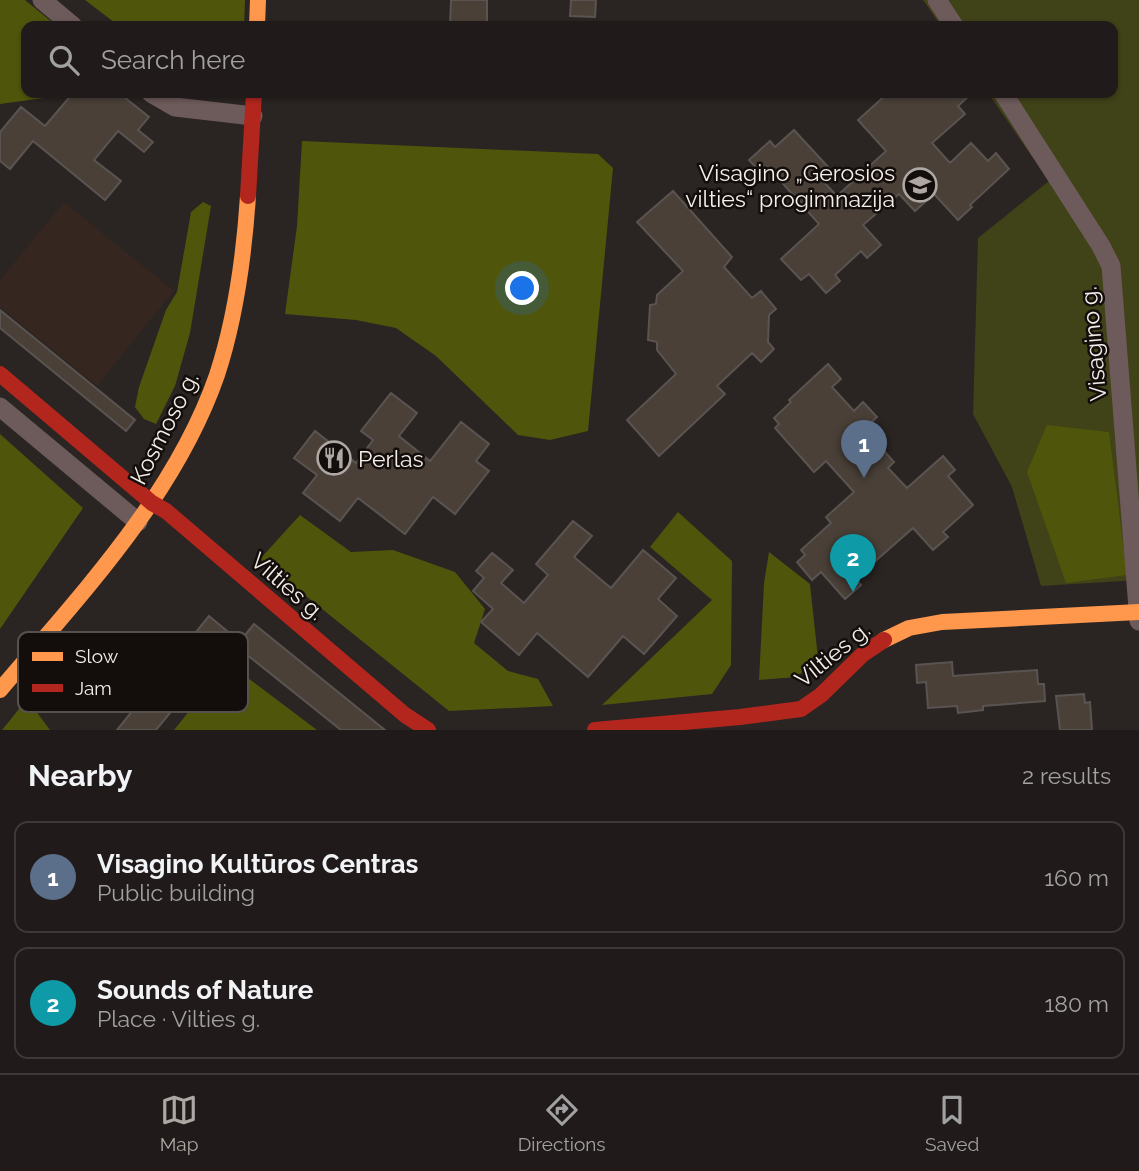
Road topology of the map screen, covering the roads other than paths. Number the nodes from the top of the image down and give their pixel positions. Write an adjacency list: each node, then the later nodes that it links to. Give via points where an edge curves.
1 (42, 0): 4 (street)
2 (258, 0): 5 (street)
3 (937, 0): 6 (street)
4 (67, 21)
5 (257, 21)
6 (951, 21)
7 (159, 98): 10 (street, via 175,107)
8 (254, 98): 10 (street, Kosmoso g.)
9 (1006, 98): 15 (street, Visagino g., via 1111,266)
10 (253, 116): 13 (street, Kosmoso g., via 243,256 231,322 206,402)
11 (0, 374): 13 (street, Vilties g.)
12 (0, 407): 14 (street)
13 (152, 503): 14 (street, Kosmoso g.); 19 (street, Vilties g.)
14 (138, 522): 16 (street, Kosmoso g.)
15 (1138, 615): 20 (street, Vilties g., via 949,621 909,628 863,654 801,709)
16 (48, 632)
17 (18, 668): 18 (street, Kosmoso g.)
18 (0, 690)
19 (428, 730)
20 (595, 730)

